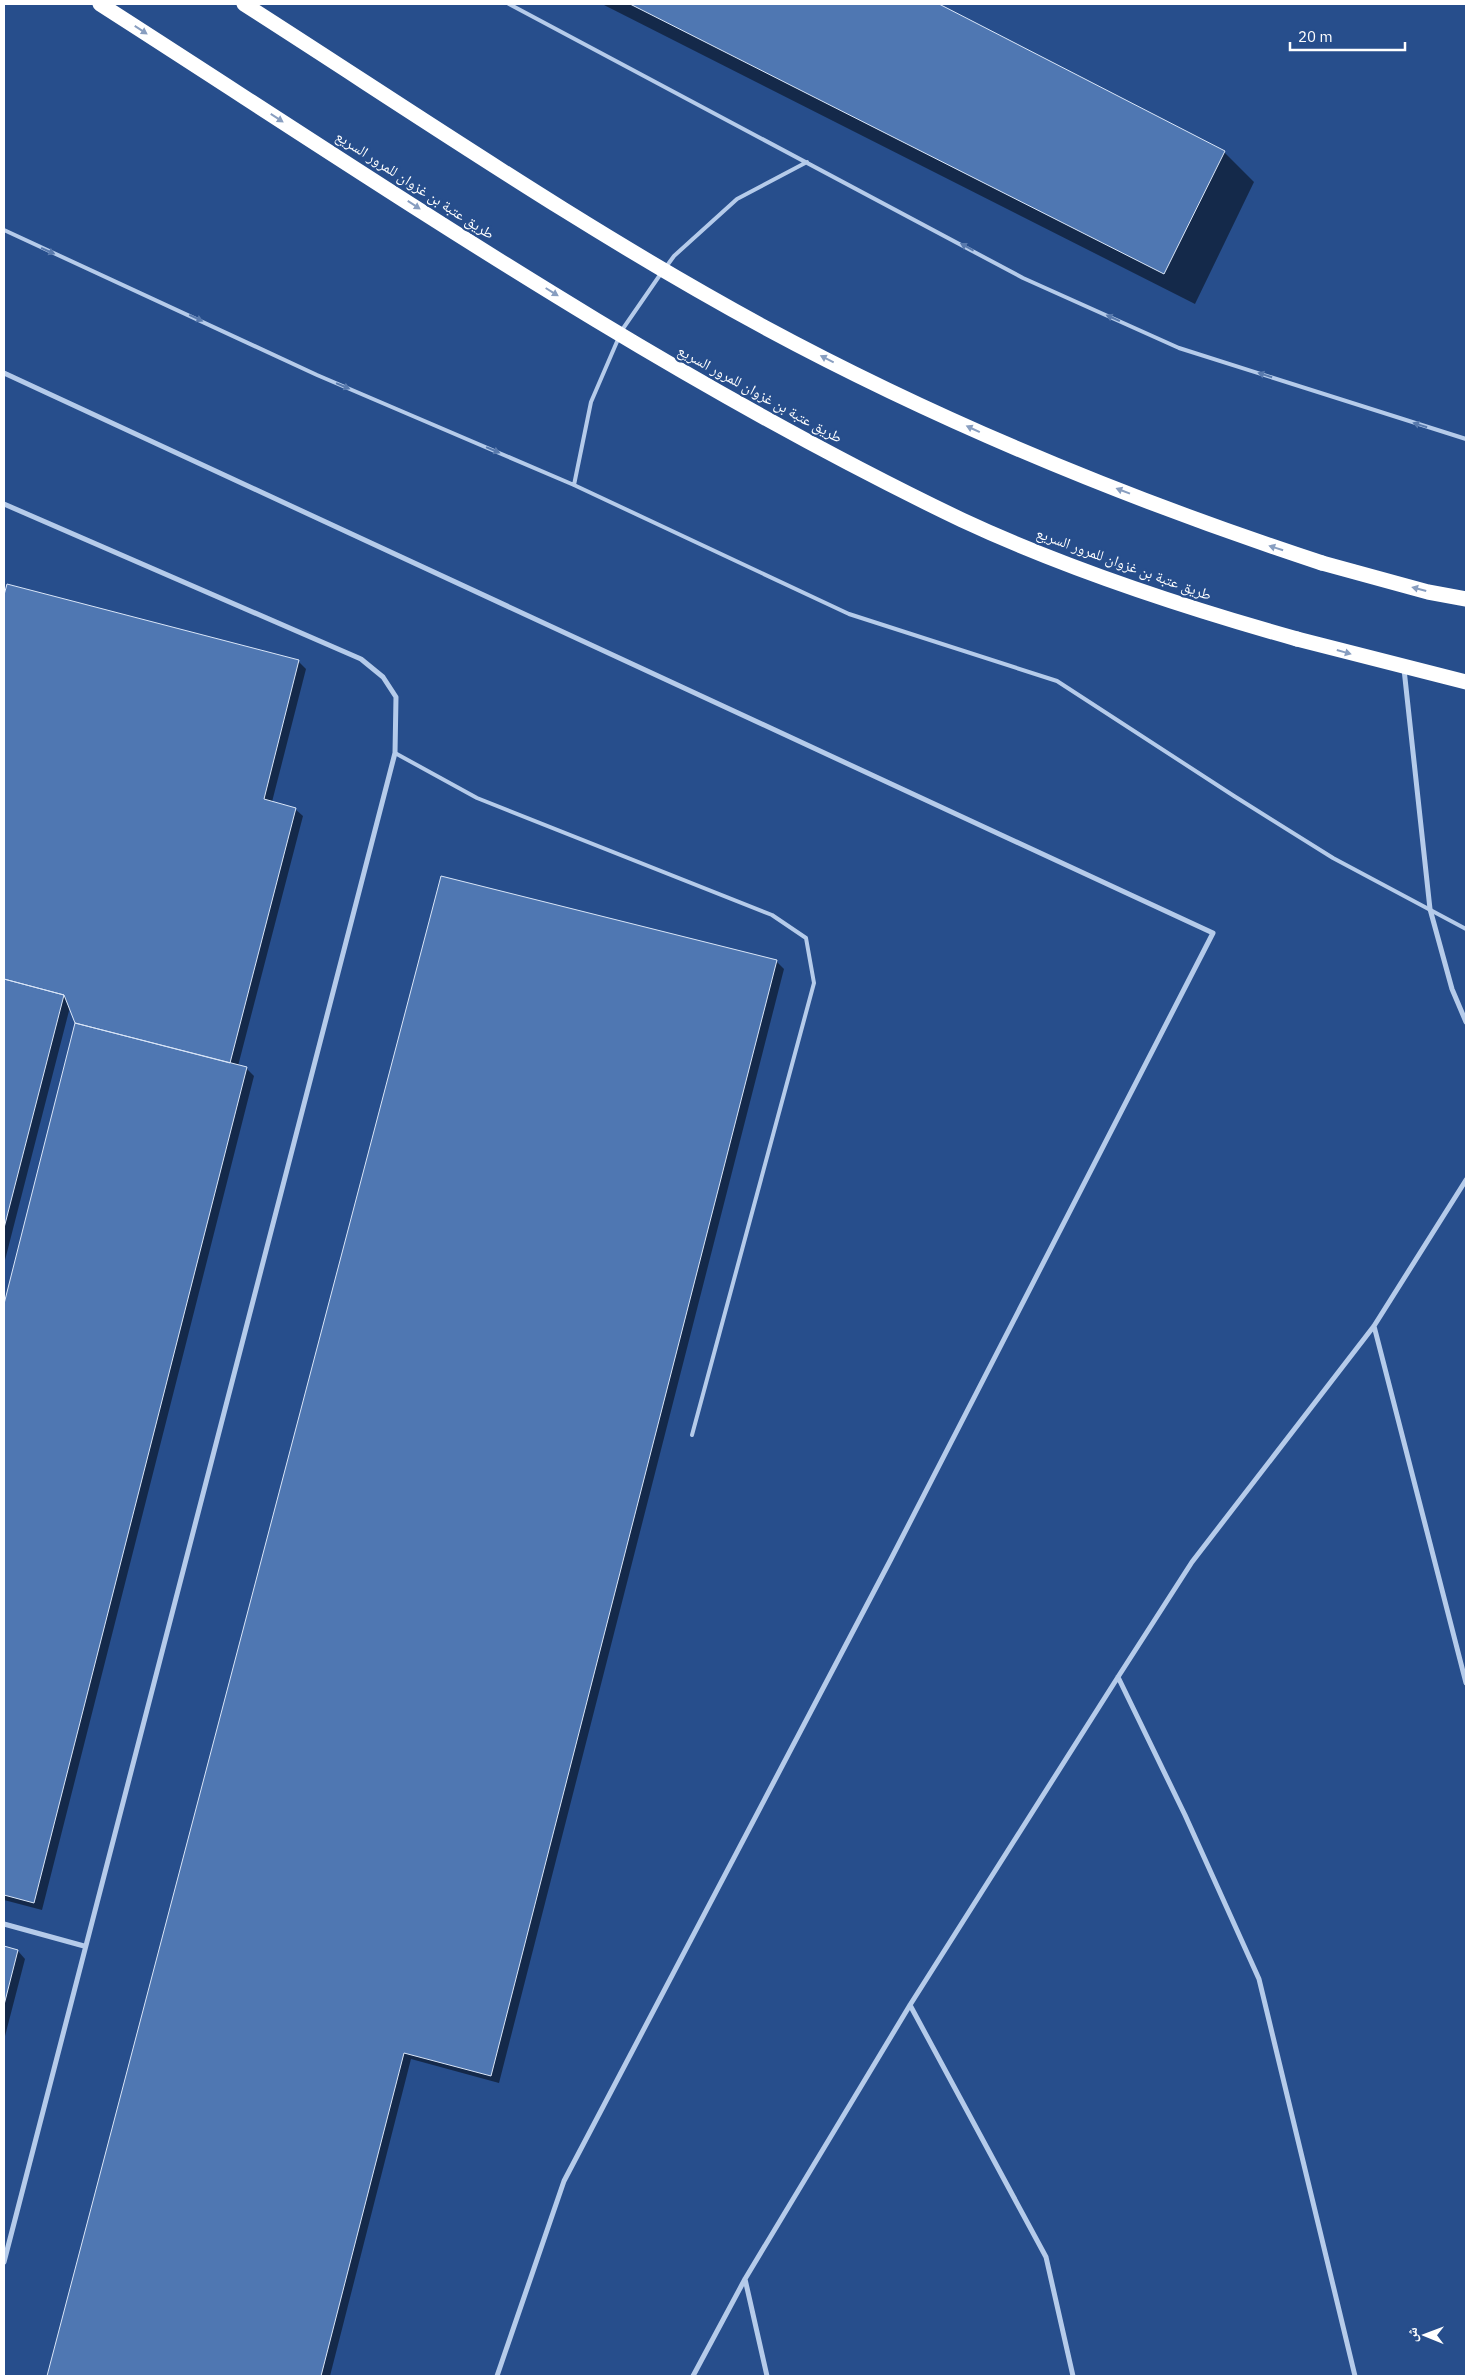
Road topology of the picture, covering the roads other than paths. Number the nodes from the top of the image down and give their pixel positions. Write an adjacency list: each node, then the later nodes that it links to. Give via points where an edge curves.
1 (100, 4): 11 (highway, طريق عتبة بن غزوان للمرور السريع, one-way to 11, bridge, via 612,330 728,397 964,521 1087,571 1223,618)
2 (244, 4): 10 (highway, one-way to 2, bridge, via 1322,563 1218,528 996,439 879,386 652,264)
3 (509, 4): 4 (lane)
4 (807, 162): 7 (lane, one-way to 4, via 1179,348 1023,278); 8 (lane, via 737,199 674,256 625,325 591,402)
5 (4, 230): 8 (lane, one-way to 8, via 317,375)
6 (4, 373): 27 (street, via 1213,933 564,2181)
7 (1466, 440)
8 (574, 485): 14 (lane, via 849,614 1058,681 1333,858)
9 (4, 504): 13 (street, via 361,660 382,677 396,697)
10 (1466, 599)
11 (1404, 666): 12 (highway, طريق عتبة بن غزوان للمرور السريع); 14 (street)
12 (1466, 682)
13 (395, 753): 19 (lane, via 477,798 772,915 806,938 814,983); 23 (street)
14 (1430, 909): 15 (lane); 16 (street, via 1452,989)
15 (1466, 929)
16 (1466, 1022)
17 (1466, 1180): 18 (street)
18 (1374, 1326): 20 (street, via 1192,1562); 21 (street)
19 (692, 1435)
20 (1118, 1677): 24 (street); 31 (street, via 1186,1815 1259,1979)
21 (1466, 1683)
22 (4, 1924): 23 (street)
23 (84, 1946): 25 (street)
24 (910, 2005): 26 (street); 30 (street, via 1046,2257)
25 (4, 2262)
26 (745, 2279): 28 (street); 29 (street)
27 (497, 2376)
28 (693, 2376)
29 (768, 2376)
30 (1073, 2376)
31 (1355, 2376)

